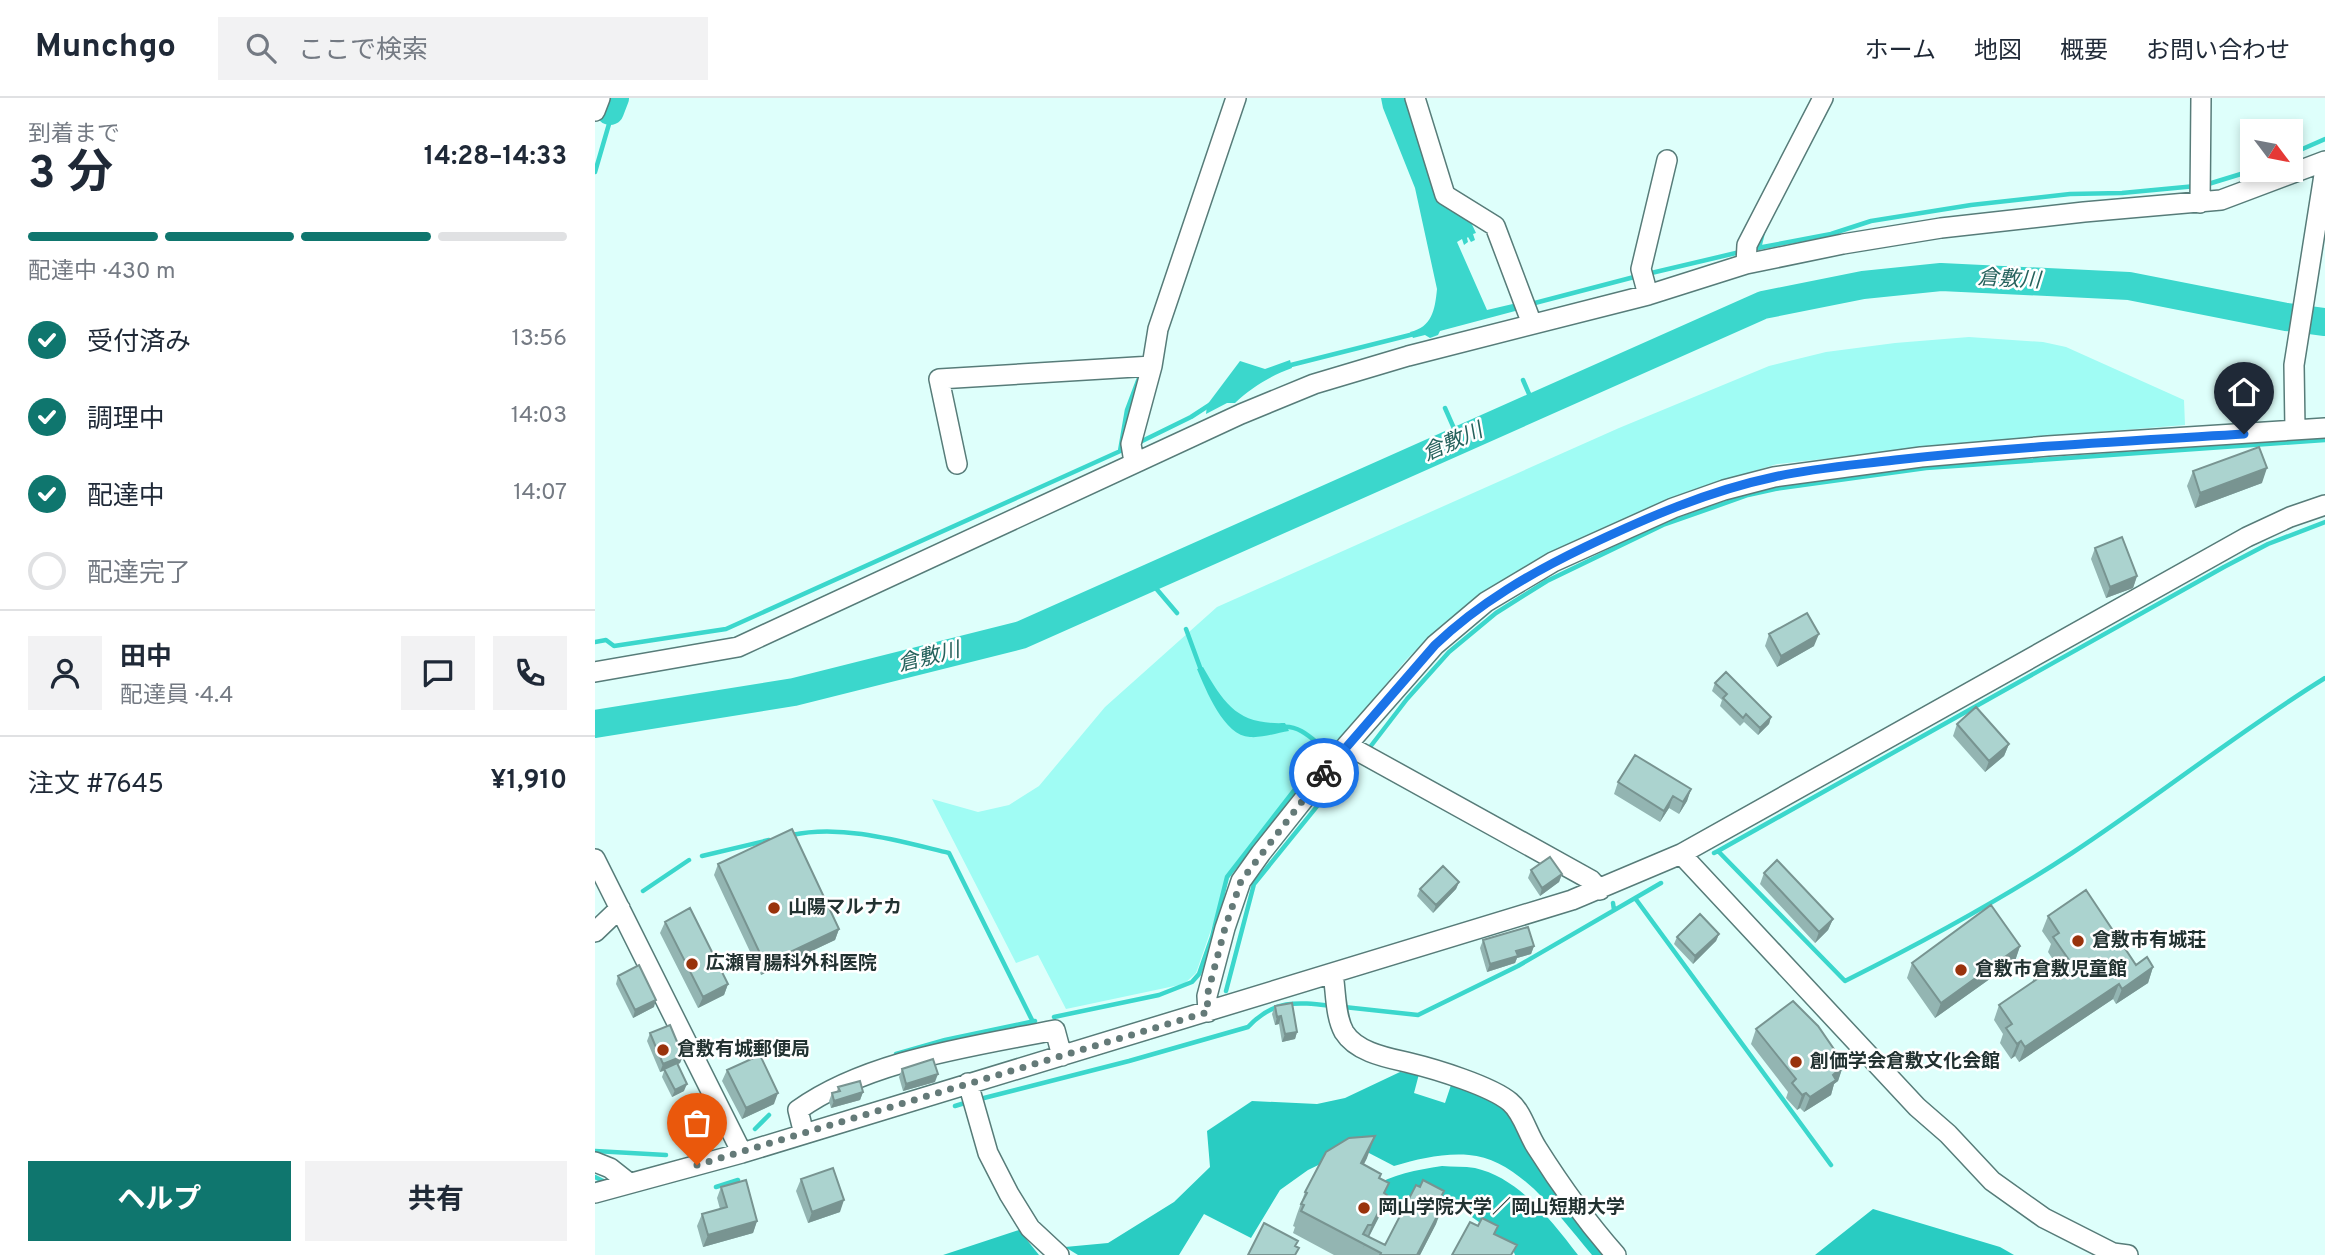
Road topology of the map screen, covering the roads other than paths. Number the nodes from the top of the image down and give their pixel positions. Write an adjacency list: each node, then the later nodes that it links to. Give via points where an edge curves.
1 (600, 98): 6 (street)
2 (1236, 98): 13 (street, via 1162,317)
3 (1415, 98): 12 (street, via 1445,195 1495,226)
4 (1823, 98): 10 (street)
5 (2201, 98): 9 (street)
6 (595, 111)
7 (1667, 160): 11 (street)
8 (2324, 161): 9 (street, via 2241,194); 15 (street, via 2294,365)
9 (2200, 192): 10 (street, via 2084,212)
10 (1746, 255): 11 (street)
11 (1644, 282): 12 (street)
12 (1527, 311): 16 (street)
13 (1152, 366): 16 (street); 17 (street, via 939,379)
14 (2325, 428): 15 (street)
15 (2295, 429): 20 (street, via 1921,457 1786,475 1724,490 1553,562 1486,602 1435,645)
16 (1132, 452): 19 (street, via 738,647)
17 (957, 464)
18 (2325, 505): 21 (street, via 2246,537)
19 (595, 672)
20 (1355, 750): 23 (street, via 1591,880); 27 (street, via 1241,881 1207,996)
21 (1681, 854): 23 (street); 37 (street, via 1991,1181 2044,1218 2113,1253)
22 (595, 859): 24 (street)
23 (1600, 890): 26 (street)
24 (620, 908): 25 (street); 31 (street)
25 (595, 932)
26 (1333, 974): 27 (street); 36 (street, via 1344,1032 1361,1048 1457,1077 1511,1102 1568,1197)
27 (1208, 1012): 28 (street)
28 (1062, 1056): 29 (street); 30 (street, via 1055,1030 894,1067 815,1098 798,1110)
29 (972, 1096): 30 (street); 35 (street, via 988,1153 1009,1194 1030,1228)
30 (804, 1134): 31 (street)
31 (742, 1153): 33 (street)
32 (595, 1162): 33 (street)
33 (629, 1184): 34 (street)
34 (595, 1193)
35 (1059, 1255)
36 (1616, 1255)
37 (2128, 1255)

